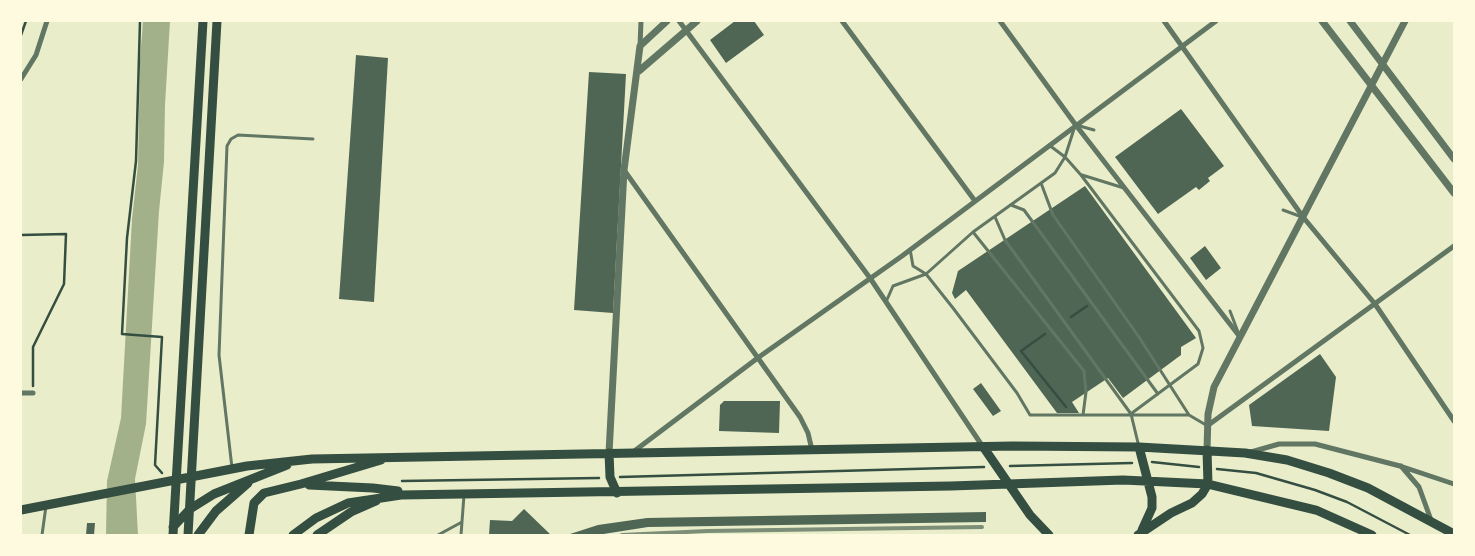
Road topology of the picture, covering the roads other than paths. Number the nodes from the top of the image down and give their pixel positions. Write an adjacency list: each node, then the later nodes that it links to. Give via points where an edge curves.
1 (47, 21): 20 (street, via 36,55)
2 (203, 21): 86 (main road)
3 (217, 21): 87 (main road)
4 (641, 21): 16 (street)
5 (667, 21): 16 (street)
6 (679, 21): 15 (street)
7 (697, 21): 15 (street)
8 (842, 21): 33 (street)
9 (1000, 21): 22 (street)
10 (1164, 21): 17 (street)
11 (1216, 21): 17 (street)
12 (1322, 21): 21 (street)
13 (1350, 21): 18 (street)
14 (1405, 21): 18 (street)
15 (685, 30): 19 (street); 42 (street)
16 (640, 46): 19 (street)
17 (1182, 46): 22 (street); 37 (street)
18 (1383, 66): 21 (street); 27 (street)
19 (639, 71): 28 (street)
20 (21, 79)
21 (1371, 84): 32 (street); 37 (street)
22 (1075, 124): 23 (lane); 25 (street); 26 (lane); 31 (street)
23 (1094, 130)
24 (313, 139): 67 (lane, via 238,135 227,146 219,348)
25 (1048, 144): 26 (lane); 33 (street)
26 (1065, 157): 29 (lane); 30 (lane, via 1054,173)
27 (1454, 160)
28 (624, 170): 47 (street); 62 (street)
29 (1082, 175): 31 (lane); 48 (lane, via 1199,331 1203,348 1198,364)
30 (1041, 183): 34 (lane); 48 (lane, via 1053,215)
31 (1124, 188): 46 (street)
32 (1454, 193)
33 (975, 201): 40 (street)
34 (1011, 205): 36 (lane); 51 (lane, via 1024,210)
35 (1283, 210): 37 (lane)
36 (995, 217): 38 (lane); 52 (lane, via 1005,240)
37 (1303, 217): 44 (street); 46 (street)
38 (973, 232): 41 (lane); 53 (lane, via 1084,371)
39 (1454, 246): 44 (street)
40 (910, 249): 41 (lane, via 913,266); 42 (street)
41 (926, 274): 43 (lane, via 893,286); 53 (lane, via 1017,393 1030,415)
42 (870, 278): 43 (street); 47 (street)
43 (886, 302): 58 (street)
44 (1375, 304): 55 (street); 56 (street)
45 (1230, 311): 46 (lane)
46 (1240, 337): 56 (street, via 1214,387)
47 (759, 356): 59 (street, via 800,417); 61 (street)
48 (1170, 384): 51 (lane); 54 (lane)
49 (21, 393): 50 (street)
50 (34, 393)
51 (1158, 394): 52 (lane)
52 (1131, 414): 53 (lane); 54 (lane); 57 (lane)
53 (1083, 415)
54 (1188, 415): 56 (lane)
55 (1454, 421)
56 (1207, 426): 60 (street)
57 (1139, 447): 58 (main road); 60 (main road); 69 (main road)
58 (984, 448): 59 (main road); 70 (main road)
59 (812, 450): 61 (main road)
60 (1208, 450): 63 (main road); 72 (main road)
61 (632, 452): 62 (main road)
62 (609, 453): 64 (main road); 74 (main road, via 610,477)
63 (1245, 453): 66 (street, via 1279,444 1315,444); 80 (main road, via 1287,460 1329,473 1368,488)
64 (390, 457): 65 (main road); 71 (main road)
65 (312, 459): 67 (main road); 68 (main road, via 281,466)
66 (1400, 466): 73 (street); 80 (street, via 1419,486)
67 (232, 469): 78 (main road)
68 (256, 477): 85 (main road, via 201,501 180,518); 88 (main road, via 216,511)
69 (1148, 480): 70 (main road); 72 (main road); 82 (main road, via 1152,508)
70 (1008, 483): 74 (main road); 94 (main road, via 1030,516)
71 (301, 484): 77 (main road, via 373,488); 89 (main road, via 275,489 255,499)
72 (1208, 484): 82 (main road, via 1192,503); 95 (main road, via 1316,510)
73 (1454, 484)
74 (617, 492): 75 (main road)
75 (464, 494): 77 (main road); 81 (lane)
76 (401, 495): 77 (main road); 90 (main road, via 348,504 316,518); 91 (main road, via 351,512)
77 (420, 495)
78 (46, 505): 79 (main road); 84 (lane)
79 (21, 510)
80 (1431, 520): 83 (main road)
81 (462, 521): 92 (lane); 93 (lane)
82 (1140, 534)
83 (1454, 534)
84 (42, 535)
85 (168, 535)
86 (173, 535)
87 (188, 535)
88 (198, 535)
89 (249, 535)
90 (293, 535)
91 (317, 535)
92 (438, 535)
93 (461, 535)
94 (1049, 535)
95 (1372, 535)

